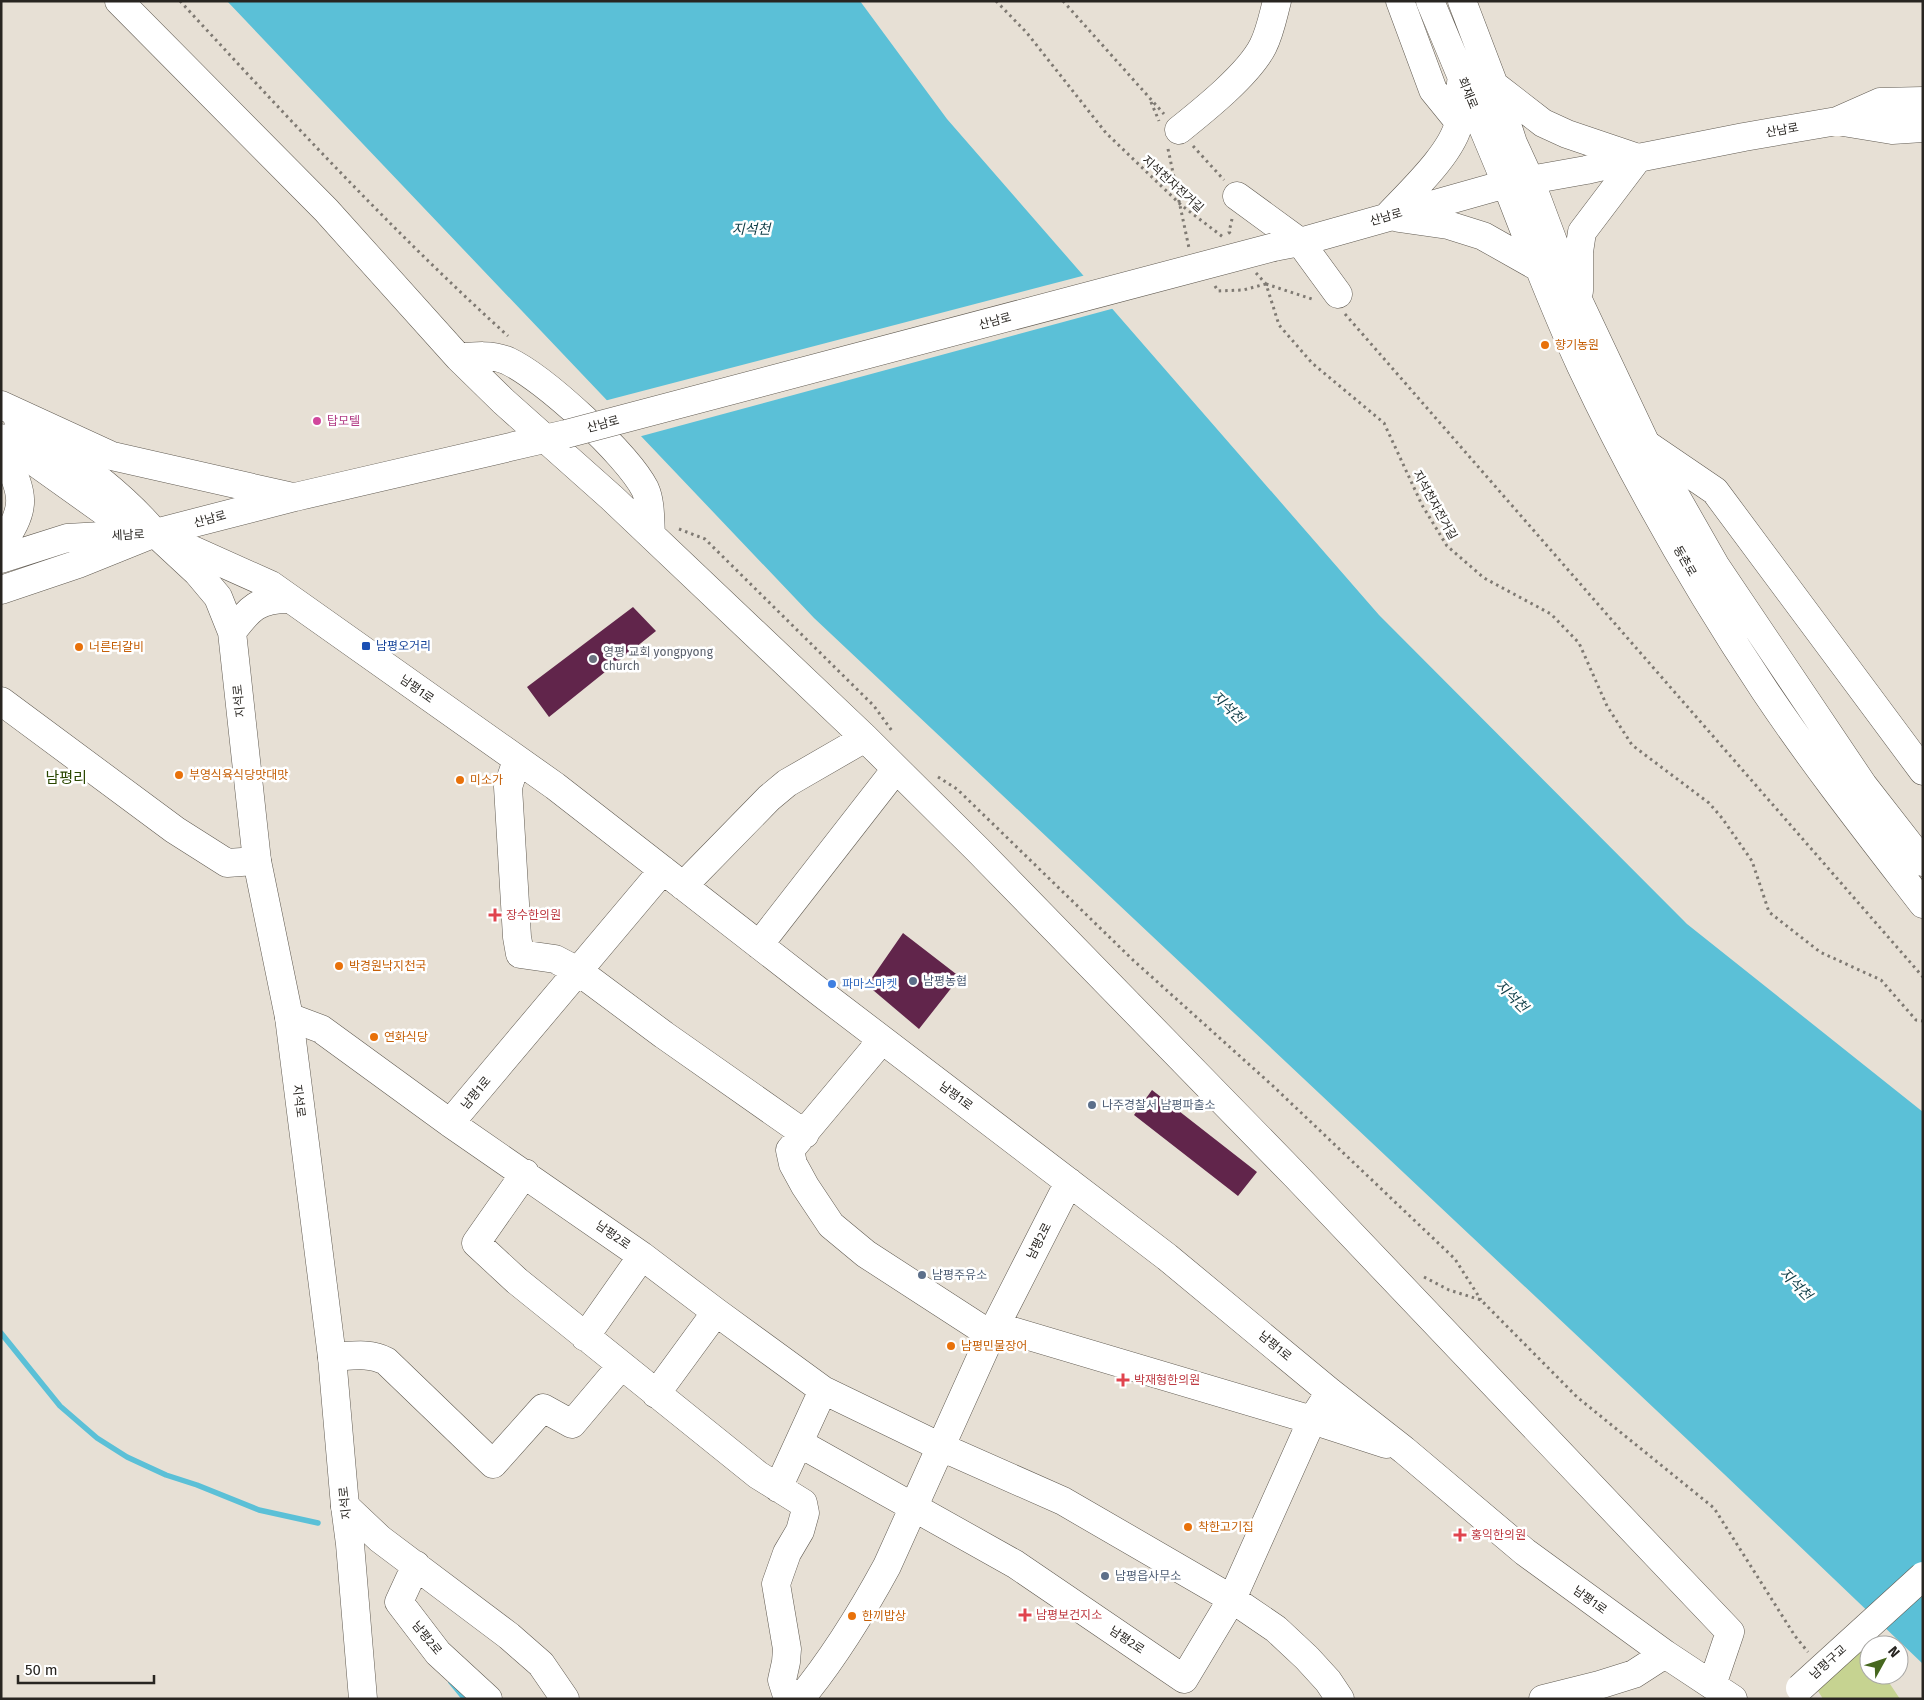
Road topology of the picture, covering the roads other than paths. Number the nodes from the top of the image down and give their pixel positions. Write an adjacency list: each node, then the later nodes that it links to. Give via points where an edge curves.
1 (119, 1): 21 (street, via 326,210)
2 (1277, 1): 12 (street, via 1262,48 1244,71 1207,108)
3 (1400, 1): 10 (street, via 1433,90)
4 (1430, 1): 6 (street, 회재로)
5 (1462, 1): 7 (street, 회재로)
6 (1462, 76): 10 (street); 14 (street, 회재로)
7 (1494, 85): 13 (street, via 1543,123); 14 (street, 회재로, via 1513,144)
8 (1923, 102): 9 (street, 산남로, via 1880,102)
9 (1837, 121): 11 (street, 산남로, via 1892,130); 13 (street, 산남로)
10 (1459, 122): 16 (street, via 1452,140 1436,163)
11 (1923, 128)
12 (1169, 135)
13 (1638, 158): 14 (street, 산남로); 20 (street, via 1582,232)
14 (1518, 182): 16 (street, 산남로); 18 (street, 동촌로); 20 (street, 동촌로, via 1554,244)
15 (1237, 196): 17 (street)
16 (1387, 217): 17 (street, 산남로); 18 (street, via 1448,225 1483,236)
17 (1287, 244): 19 (street); 23 (street, 산남로, bridge)
18 (1538, 268): 43 (street, 동촌로, via 1582,367 1642,485 1710,604 1771,700)
19 (1329, 298)
20 (1579, 302): 25 (street, 동촌로)
21 (459, 358): 23 (street); 28 (street, via 481,356 506,361 526,372 566,404 638,478 646,491)
22 (1, 406): 27 (street, via 112,456); 29 (street, via 109,487 137,511)
23 (556, 437): 27 (street, 산남로); 28 (street)
24 (1, 438): 29 (street, via 116,520)
25 (1646, 444): 39 (street, via 1715,491); 41 (street, 동촌로, via 1715,565 1863,785)
26 (1, 446): 30 (street, via 22,496 20,512)
27 (295, 497): 29 (street, 산남로)
28 (650, 526): 36 (street)
29 (155, 533): 31 (street, 세남로, via 67,538); 32 (street, 세남로); 33 (street, 남평1로, via 271,585); 34 (street, 지석로, via 197,572 218,597)
30 (1, 544)
31 (1, 559)
32 (1, 590)
33 (290, 598): 34 (street, via 272,598 256,605); 37 (street, 남평1로)
34 (232, 632): 40 (street, 지석로)
35 (1, 701): 40 (street, via 182,835 227,863)
36 (865, 738): 38 (street); 42 (street, via 787,783)
37 (518, 760): 42 (street, 남평1로); 45 (street, via 508,787 520,954 554,959)
38 (896, 769): 44 (street); 73 (street, via 1295,1175 1730,1632)
39 (1923, 771)
40 (257, 861): 46 (street, 지석로)
41 (1923, 862)
42 (673, 878): 44 (street, 남평1로); 45 (street, 남평1로)
43 (1923, 904)
44 (759, 945): 47 (street, 남평1로)
45 (578, 971): 48 (street, 남평1로); 49 (street)
46 (289, 1017): 48 (street, 남평2로, via 321,1029); 56 (street, 지석로)
47 (882, 1040): 49 (street); 51 (street, 남평1로)
48 (450, 1123): 50 (street, 남평2로)
49 (805, 1134): 54 (street, via 790,1150 793,1164 831,1225 866,1254)
50 (525, 1173): 52 (street, 남평2로); 55 (street, via 476,1243)
51 (1069, 1182): 54 (street, 남평2로); 59 (street, 남평1로, via 1167,1257)
52 (642, 1256): 53 (street, 남평2로); 55 (street)
53 (716, 1312): 58 (street, 남평2로); 60 (street)
54 (993, 1330): 61 (street); 63 (street, 남평2로)
55 (585, 1337): 57 (street)
56 (332, 1357): 57 (street, via 371,1355 386,1361 493,1464 543,1408 572,1424); 66 (street, 지석로)
57 (621, 1366): 60 (street)
58 (823, 1390): 62 (street); 63 (street, 남평2로)
59 (1330, 1392): 61 (street, 남평2로); 64 (street, 남평1로)
60 (656, 1394): 65 (street)
61 (1312, 1420): 64 (street); 70 (street, 남평2로)
62 (799, 1443): 65 (street); 67 (street, 남평2로)
63 (941, 1447): 67 (street, 남평2로); 70 (street, 남평2로, via 1063,1501)
64 (1404, 1450): 71 (street, 남평1로, via 1525,1552)
65 (778, 1488): 78 (street, via 803,1503 805,1513 776,1584 787,1649 782,1680)
66 (345, 1506): 68 (street, via 380,1539); 75 (street, 지석로)
67 (913, 1508): 72 (street, 남평2로, via 1015,1564); 79 (street, 남평2로, via 869,1598 826,1666)
68 (416, 1565): 76 (street, 남평2로, via 399,1602 438,1653); 77 (street, via 541,1664)
69 (1923, 1576): 74 (street, 남평구교, bridge)
70 (1232, 1599): 72 (street, 남평2로); 80 (street, 남평2로, via 1276,1629 1307,1658)
71 (1665, 1654): 73 (street, 남평1로); 81 (street, via 1634,1674)
72 (1180, 1689)
73 (1723, 1692)
74 (1796, 1693)
75 (363, 1699)
76 (488, 1699)
77 (565, 1699)
78 (788, 1699)
79 (800, 1699)
80 (1340, 1699)
81 (1543, 1699)

